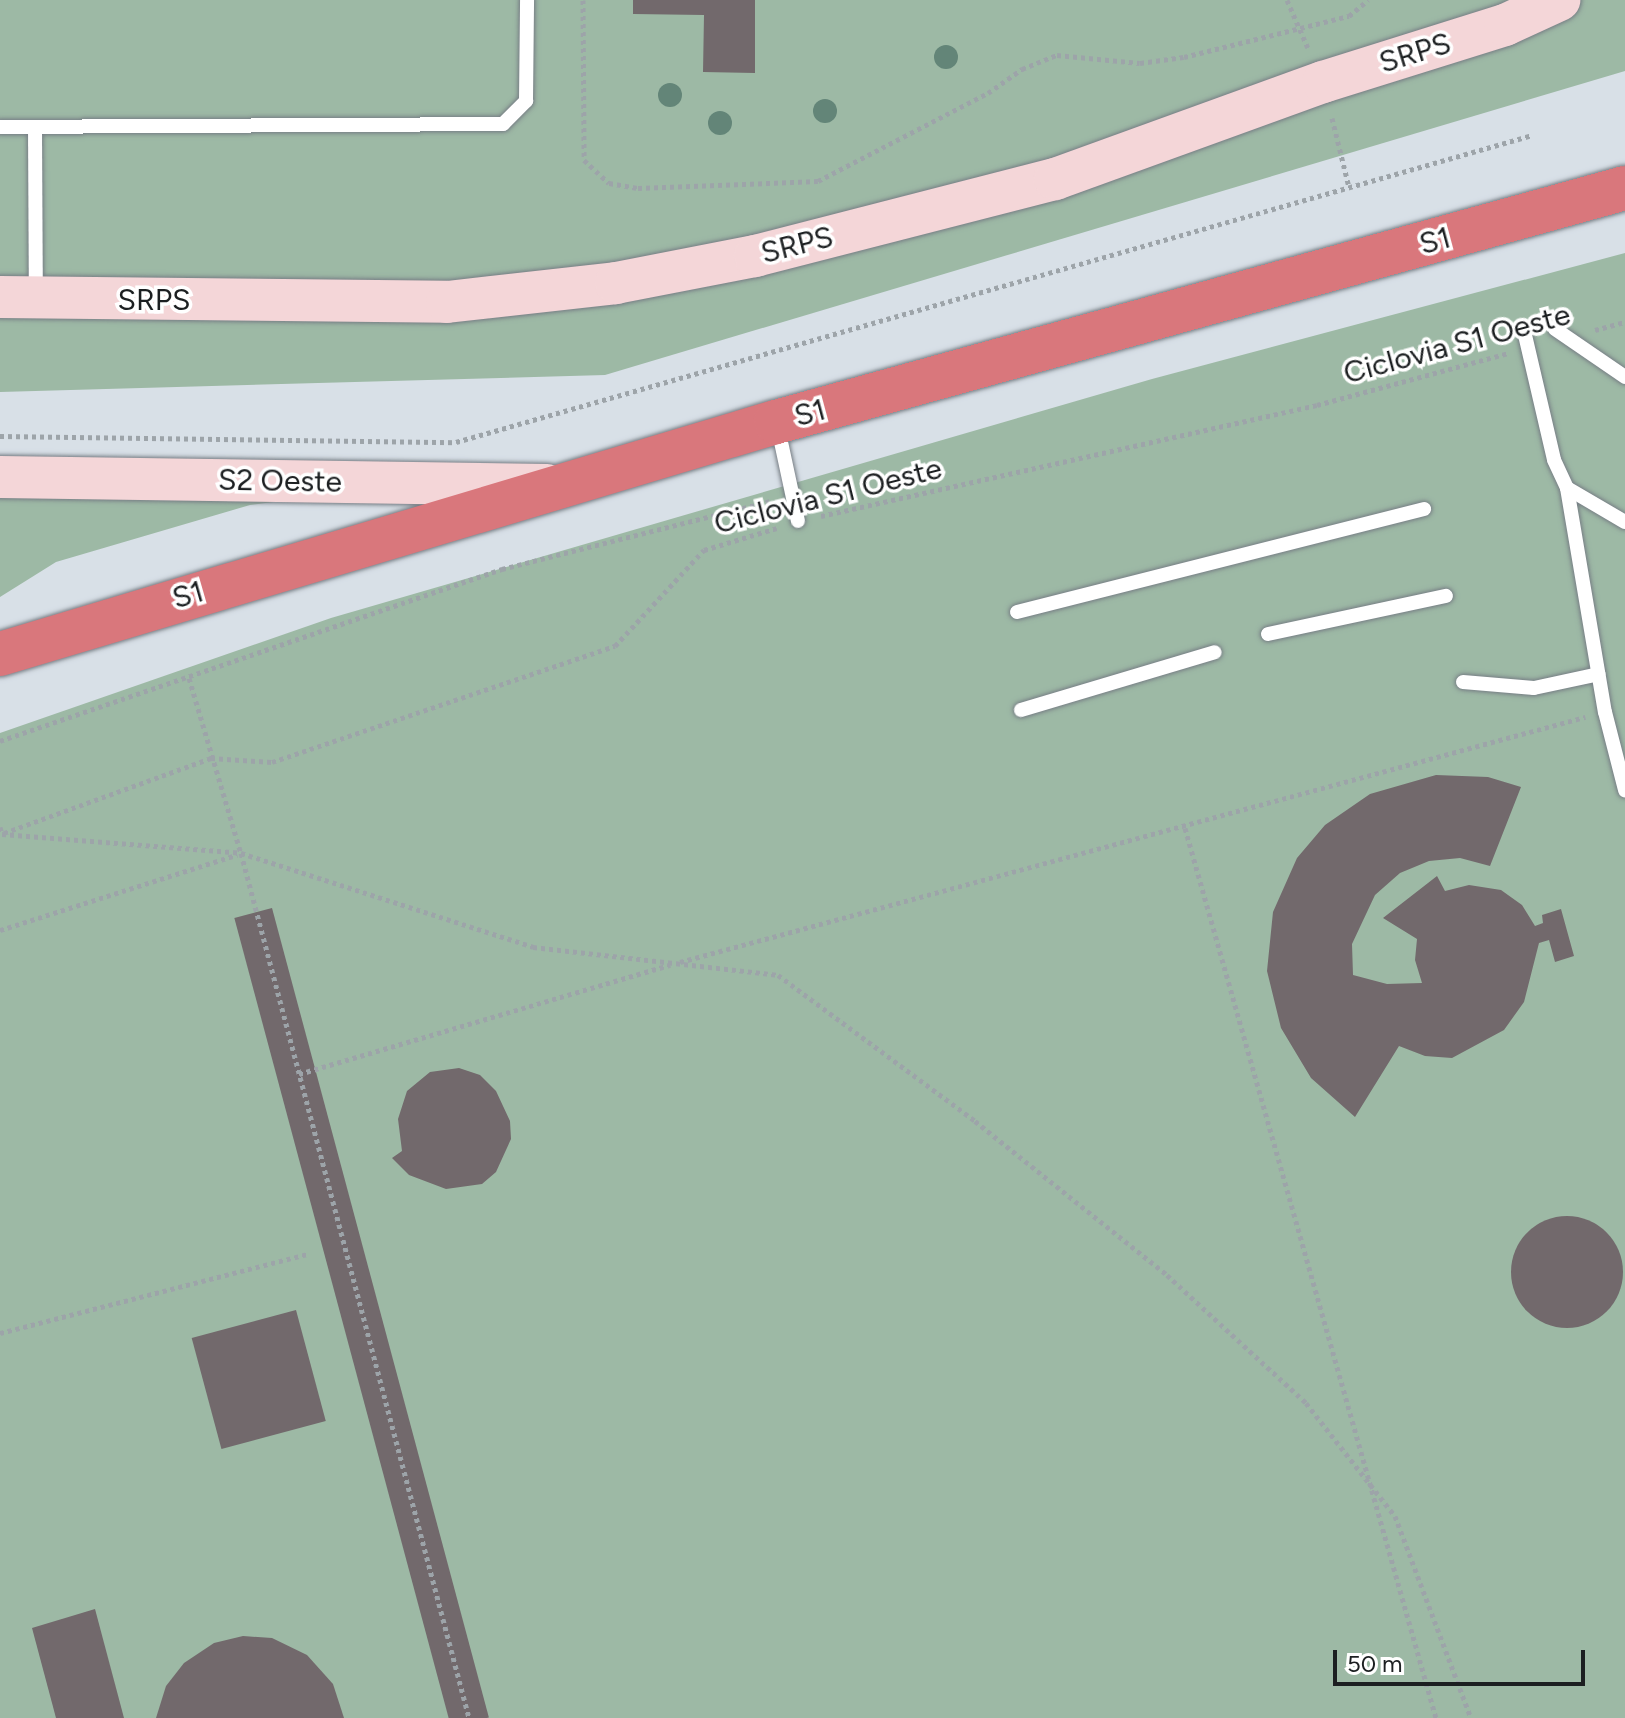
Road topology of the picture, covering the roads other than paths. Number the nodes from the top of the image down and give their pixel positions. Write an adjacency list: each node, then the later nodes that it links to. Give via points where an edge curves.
1 (527, 0): 4 (lane, via 526,101 503,124)
2 (1559, 0): 6 (main road, SRPS, via 1055,179 755,256 616,283 447,302)
3 (0, 127): 4 (lane)
4 (35, 128): 6 (lane)
5 (1625, 188): 10 (highway, S1)
6 (18, 298)
7 (1560, 333): 9 (lane)
8 (1528, 341): 13 (lane, via 1554,460)
9 (1625, 377)
10 (776, 422): 12 (highway, S1); 15 (lane)
11 (0, 477): 12 (main road, S2 Oeste)
12 (560, 485): 21 (highway, S1)
13 (1567, 488): 16 (lane); 22 (lane)
14 (1424, 509): 18 (lane)
15 (798, 521)
16 (1625, 522)
17 (1446, 596): 19 (lane)
18 (1017, 612)
19 (1268, 634)
20 (1215, 652): 24 (lane)
21 (0, 654)
22 (1599, 674): 23 (lane, via 1534,688); 25 (lane)
23 (1463, 682)
24 (1021, 710)
25 (1625, 790)

